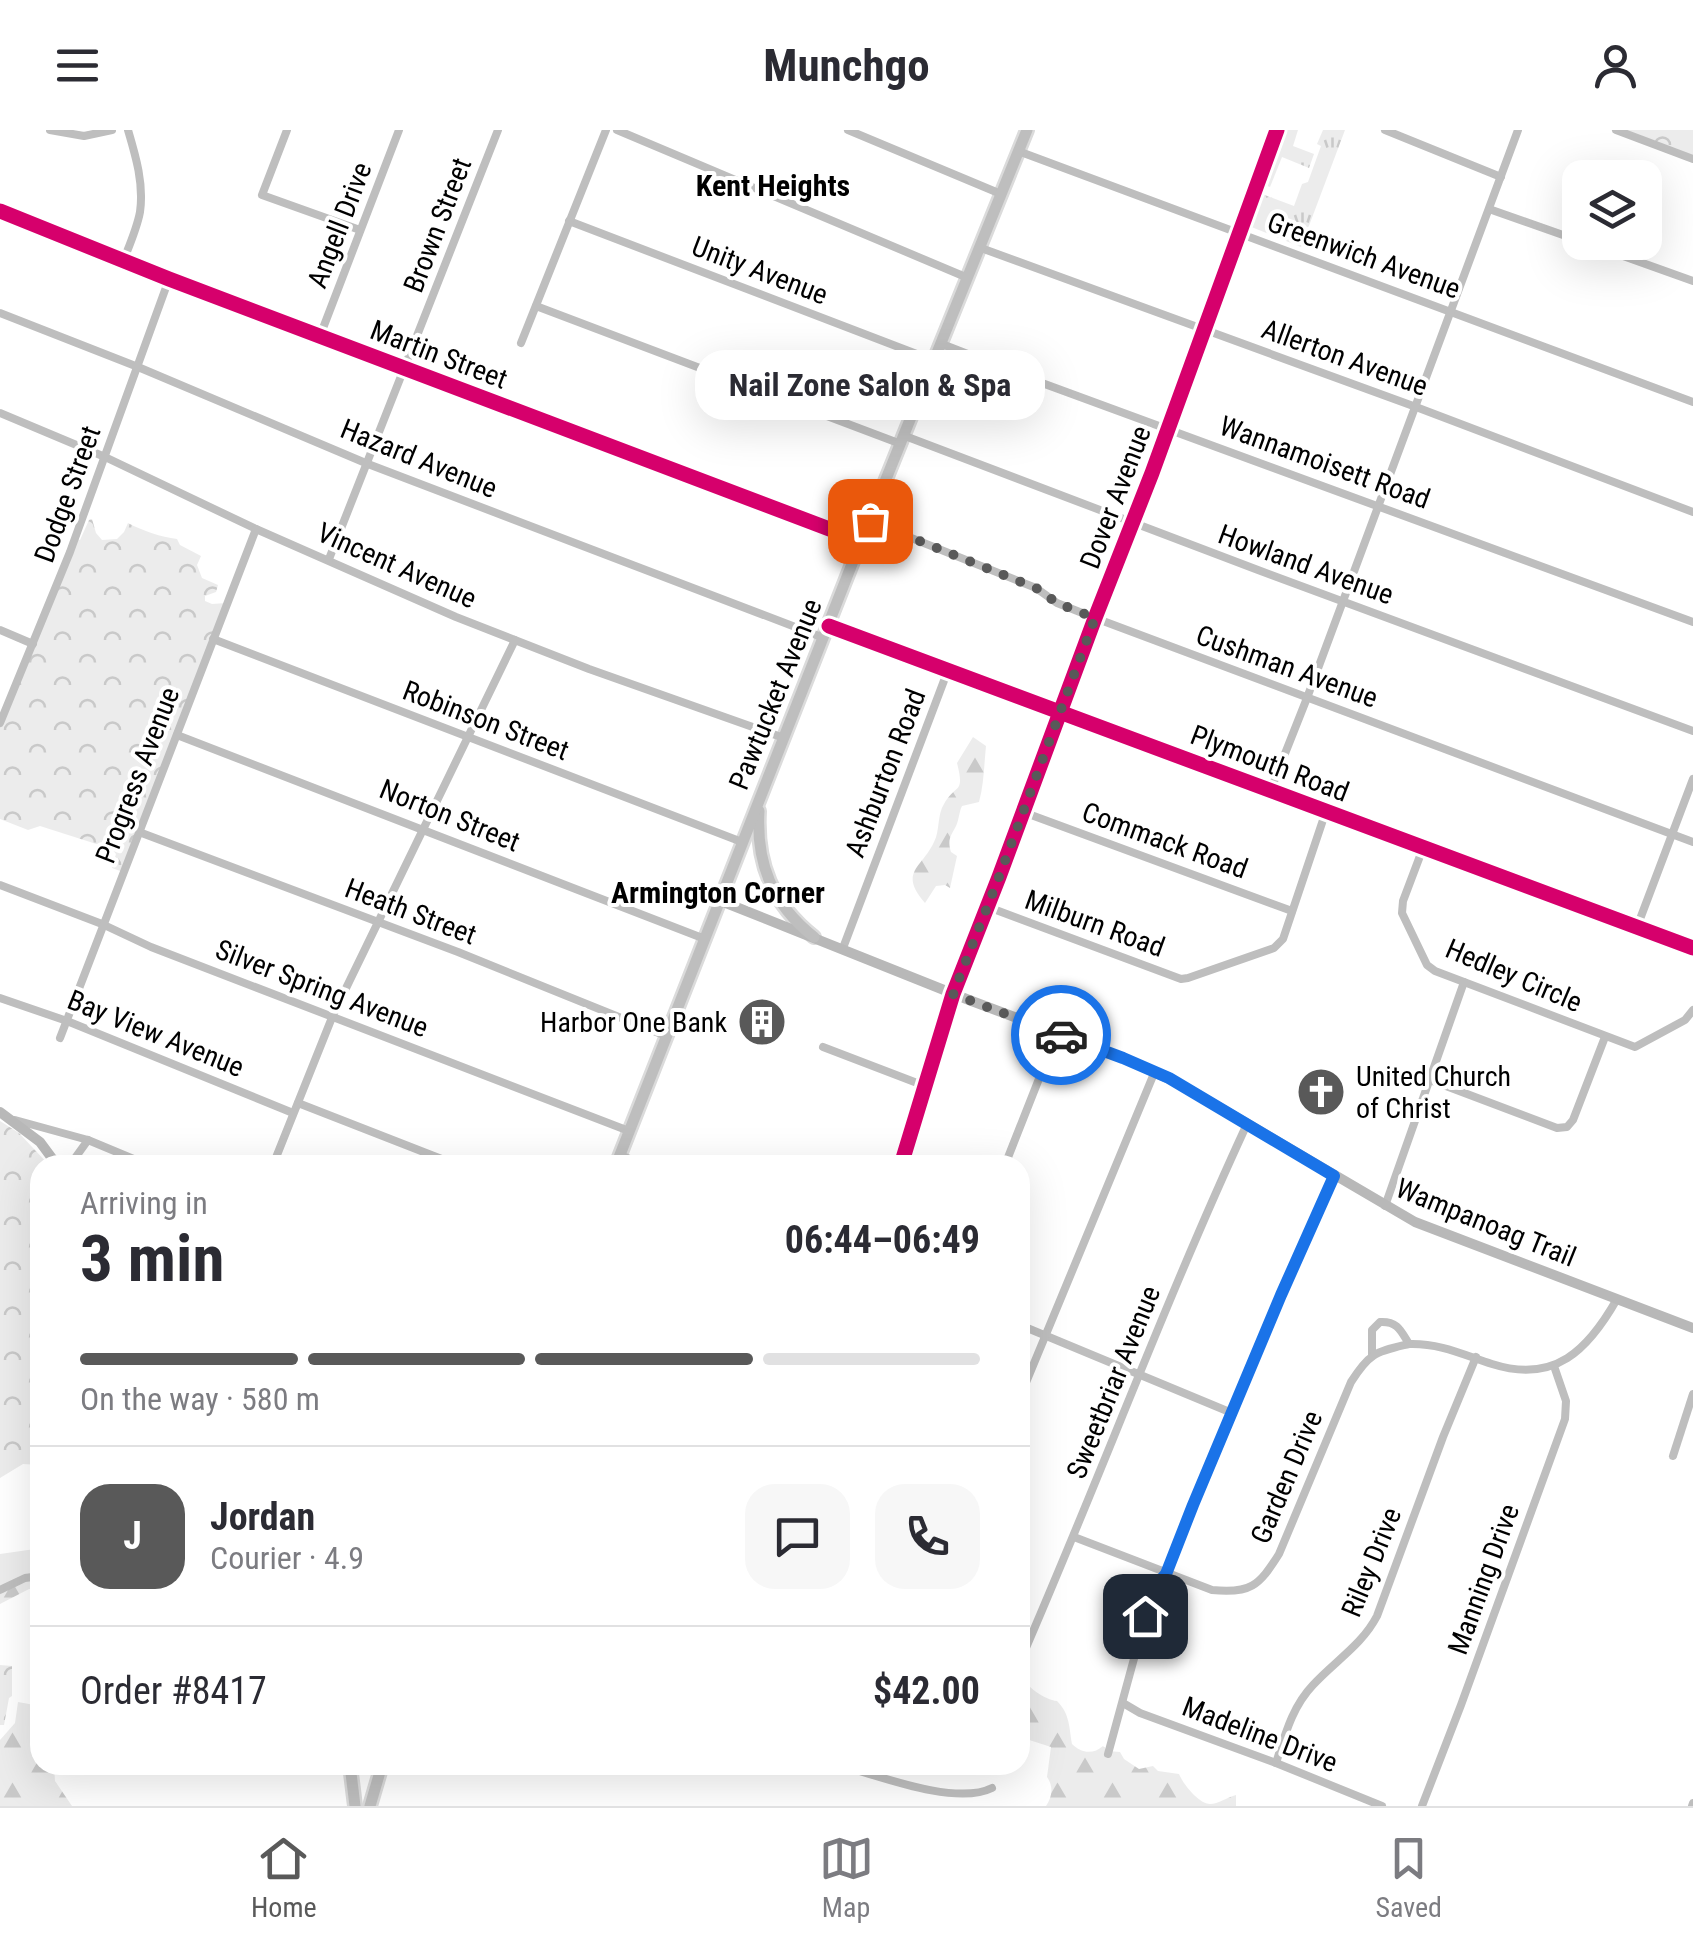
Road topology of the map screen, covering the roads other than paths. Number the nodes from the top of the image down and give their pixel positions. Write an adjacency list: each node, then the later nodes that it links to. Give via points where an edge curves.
1 (50, 130): 2 (street, via 84,136)
2 (112, 130)
3 (128, 130): 26 (street, via 141,195)
4 (287, 130): 22 (street, via 262,194)
5 (399, 130): 22 (street, Angell Drive)
6 (498, 130): 40 (street, Brown Street)
7 (606, 130): 21 (street)
8 (616, 130): 28 (street)
9 (848, 130): 18 (street)
10 (1027, 130): 15 (main road, Pawtucket Avenue)
11 (1277, 130): 23 (street, Dover Avenue)
12 (1386, 130): 17 (street)
13 (1518, 130): 17 (street)
14 (1616, 130): 16 (street)
15 (1018, 151): 18 (main road, Pawtucket Avenue); 23 (street, Greenwich Avenue)
16 (1693, 159)
17 (1501, 177): 19 (street)
18 (1001, 194): 25 (main road, Pawtucket Avenue)
19 (1489, 209): 24 (street); 32 (street)
20 (0, 212): 26 (street, Martin Street)
21 (569, 221): 31 (street); 38 (street, Unity Avenue)
22 (360, 230): 35 (street, Angell Drive)
23 (1238, 233): 32 (street, Greenwich Avenue); 34 (street, Dover Avenue)
24 (1562, 235)
25 (981, 248): 28 (main road, Pawtucket Avenue); 34 (street, Allerton Avenue)
26 (124, 260): 29 (street, Martin Street)
27 (1633, 260): 30 (street)
28 (968, 278): 37 (main road, Pawtucket Avenue)
29 (169, 279): 35 (street, Martin Street); 39 (street, Dodge Street)
30 (1693, 281)
31 (536, 306): 36 (street); 45 (street, Howland Avenue)
32 (1452, 311): 41 (street, Greenwich Avenue); 42 (street)
33 (0, 313): 39 (street, Hazard Avenue)
34 (1204, 330): 42 (street, Allerton Avenue); 44 (street, Dover Avenue)
35 (320, 336): 40 (street, Martin Street)
36 (521, 343)
37 (942, 344): 38 (main road, Pawtucket Avenue); 44 (street, Wannamoisett Road)
38 (935, 361): 45 (main road, Pawtucket Avenue)
39 (138, 367): 46 (street, Dodge Street); 47 (street, Hazard Avenue)
40 (404, 367): 47 (street, Brown Street); 53 (street, Martin Street)
41 (1693, 402)
42 (1416, 407): 48 (street); 49 (street, Allerton Avenue)
43 (0, 413): 46 (street, Vincent Avenue)
44 (1168, 428): 48 (street, Wannamoisett Road); 51 (street, Dover Avenue)
45 (903, 440): 50 (main road, Pawtucket Avenue); 51 (street, Howland Avenue)
46 (106, 456): 52 (street, Vincent Avenue); 62 (street, Dodge Street)
47 (368, 464): 54 (street, Brown Street); 59 (street, Hazard Avenue)
48 (1379, 505): 55 (street); 57 (street, Wannamoisett Road)
49 (1693, 512)
50 (870, 521): 53 (main road, Pawtucket Avenue); 56 (street, Cushman Avenue)
51 (1132, 523): 55 (street, Howland Avenue); 56 (street, Dover Avenue)
52 (256, 529): 54 (street, Vincent Avenue); 60 (street, Progress Avenue)
53 (861, 541): 59 (main road, Pawtucket Avenue)
54 (328, 559): 61 (street, Vincent Avenue)
55 (1343, 601): 64 (street); 67 (street, Howland Avenue)
56 (1095, 618): 64 (street, Cushman Avenue); 65 (street, Dover Avenue)
57 (1693, 622)
58 (0, 630): 62 (street)
59 (827, 632): 63 (street, Plymouth Road); 70 (main road, Pawtucket Avenue)
60 (213, 639): 68 (street, Progress Avenue); 69 (street, Robinson Street)
61 (515, 640): 69 (street); 70 (street, Vincent Avenue)
62 (33, 644): 66 (street, Dodge Street)
63 (948, 670): 65 (street, Plymouth Road); 91 (street, Ashburton Road)
64 (1308, 698): 72 (street); 78 (street, Cushman Avenue)
65 (1060, 711): 72 (street, Plymouth Road); 75 (street, Dover Avenue)
66 (0, 723)
67 (1693, 731)
68 (177, 735): 76 (street, Norton Street); 77 (street, Progress Avenue)
69 (466, 737): 76 (street); 79 (street, Robinson Street)
70 (784, 738): 73 (main road, Pawtucket Avenue)
71 (1693, 778): 78 (street)
72 (1271, 790): 74 (street, Plymouth Road)
73 (759, 801): 79 (main road, Pawtucket Avenue); 89 (main road, via 766,874 785,908)
74 (1326, 811): 81 (street, Plymouth Road); 85 (street, Milburn Road)
75 (1022, 812): 84 (street, Dover Avenue); 85 (street, Commack Road)
76 (422, 828): 86 (street); 90 (street, Norton Street)
77 (139, 832): 86 (street, Heath Street); 87 (street, Progress Avenue)
78 (1673, 835): 80 (street, Cushman Avenue); 88 (street)
79 (742, 842): 83 (main road, Pawtucket Avenue)
80 (1693, 842)
81 (1423, 848): 88 (street, Plymouth Road); 93 (street, Hedley Circle, via 1402,913 1426,964)
82 (0, 885): 87 (street, Silver Spring Avenue)
83 (720, 901): 89 (main road, Wampanoag Trail); 90 (main road, Pawtucket Avenue)
84 (988, 907): 85 (street, Milburn Road, via 1182,980 1274,948); 94 (street, Dover Avenue)
85 (1292, 910)
86 (379, 922): 97 (street); 100 (street, Heath Street)
87 (102, 924): 97 (street, Silver Spring Avenue); 98 (street, Progress Avenue)
88 (1637, 927): 92 (street, Plymouth Road)
89 (814, 937): 91 (main road, Wampanoag Trail)
90 (705, 939): 100 (main road, Pawtucket Avenue)
91 (843, 948): 94 (main road, Wampanoag Trail)
92 (1693, 948)
93 (1464, 982): 101 (street, Hedley Circle); 105 (street)
94 (953, 994): 99 (main road, Wampanoag Trail); 106 (street, Dover Avenue)
95 (0, 998): 98 (street, Bay View Avenue)
96 (1693, 1010): 101 (street, Hedley Circle, via 1634,1047)
97 (333, 1015): 107 (street); 111 (street, Silver Spring Avenue)
98 (67, 1020): 102 (street, Progress Avenue); 108 (street, Bay View Avenue)
99 (1058, 1033): 104 (main road, Wampanoag Trail); 120 (street)
100 (666, 1036): 111 (main road, Pawtucket Avenue)
101 (1605, 1036): 105 (street, via 1567,1127)
102 (60, 1038)
103 (823, 1047): 106 (street)
104 (1155, 1072): 110 (main road, Wampanoag Trail); 126 (street)
105 (1430, 1080): 122 (street)
106 (925, 1086): 119 (street, Dover Avenue)
107 (298, 1102): 108 (street); 117 (street)
108 (293, 1113): 116 (street)
109 (5, 1116): 112 (street); 113 (main road)
110 (1247, 1124): 121 (main road, Wampanoag Trail); 132 (street, Sweetbriar Avenue)
111 (629, 1131): 118 (main road, Pawtucket Avenue)
112 (88, 1140): 114 (street); 115 (street)
113 (51, 1155)
114 (77, 1155)
115 (124, 1155)
116 (276, 1155)
117 (431, 1155)
118 (620, 1155)
119 (904, 1155)
120 (1008, 1155)
121 (1334, 1176): 122 (main road, Wampanoag Trail); 134 (street)
122 (1385, 1206): 123 (main road, Wampanoag Trail)
123 (1617, 1299): 124 (main road, Wampanoag Trail); 130 (street, via 1586,1345)
124 (1693, 1328)
125 (1030, 1329): 126 (street)
126 (1046, 1336): 131 (street); 132 (street)
127 (1409, 1344): 128 (street, Garden Drive); 128 (street, Garden Drive, via 1398,1325 1380,1322 1372,1330); 129 (street, Garden Drive)
128 (1372, 1356): 137 (street, Garden Drive, via 1351,1382 1264,1578 1232,1592)
129 (1476, 1357): 130 (street, Garden Drive, via 1513,1369); 143 (street, Riley Drive, via 1378,1616 1301,1700)
130 (1554, 1366): 151 (street, Manning Drive, via 1565,1420)
131 (1030, 1374)
132 (1140, 1375): 134 (street); 136 (street, Sweetbriar Avenue)
133 (1693, 1394): 135 (street)
134 (1232, 1413): 137 (street)
135 (1672, 1456)
136 (1074, 1537): 137 (street, Garden Drive); 140 (street, Sweetbriar Avenue)
137 (1166, 1574): 141 (street, via 1153,1589)
138 (30, 1577): 139 (street)
139 (0, 1590)
140 (1030, 1639)
141 (1123, 1704): 142 (street); 143 (street, Madeline Drive)
142 (1108, 1754)
143 (1276, 1763): 150 (street, Madeline Drive)
144 (351, 1775): 148 (main road)
145 (379, 1775): 149 (main road)
146 (879, 1775): 147 (street, via 957,1795)
147 (992, 1788)
148 (355, 1806)
149 (370, 1806)
150 (1382, 1806)
151 (1422, 1806)

